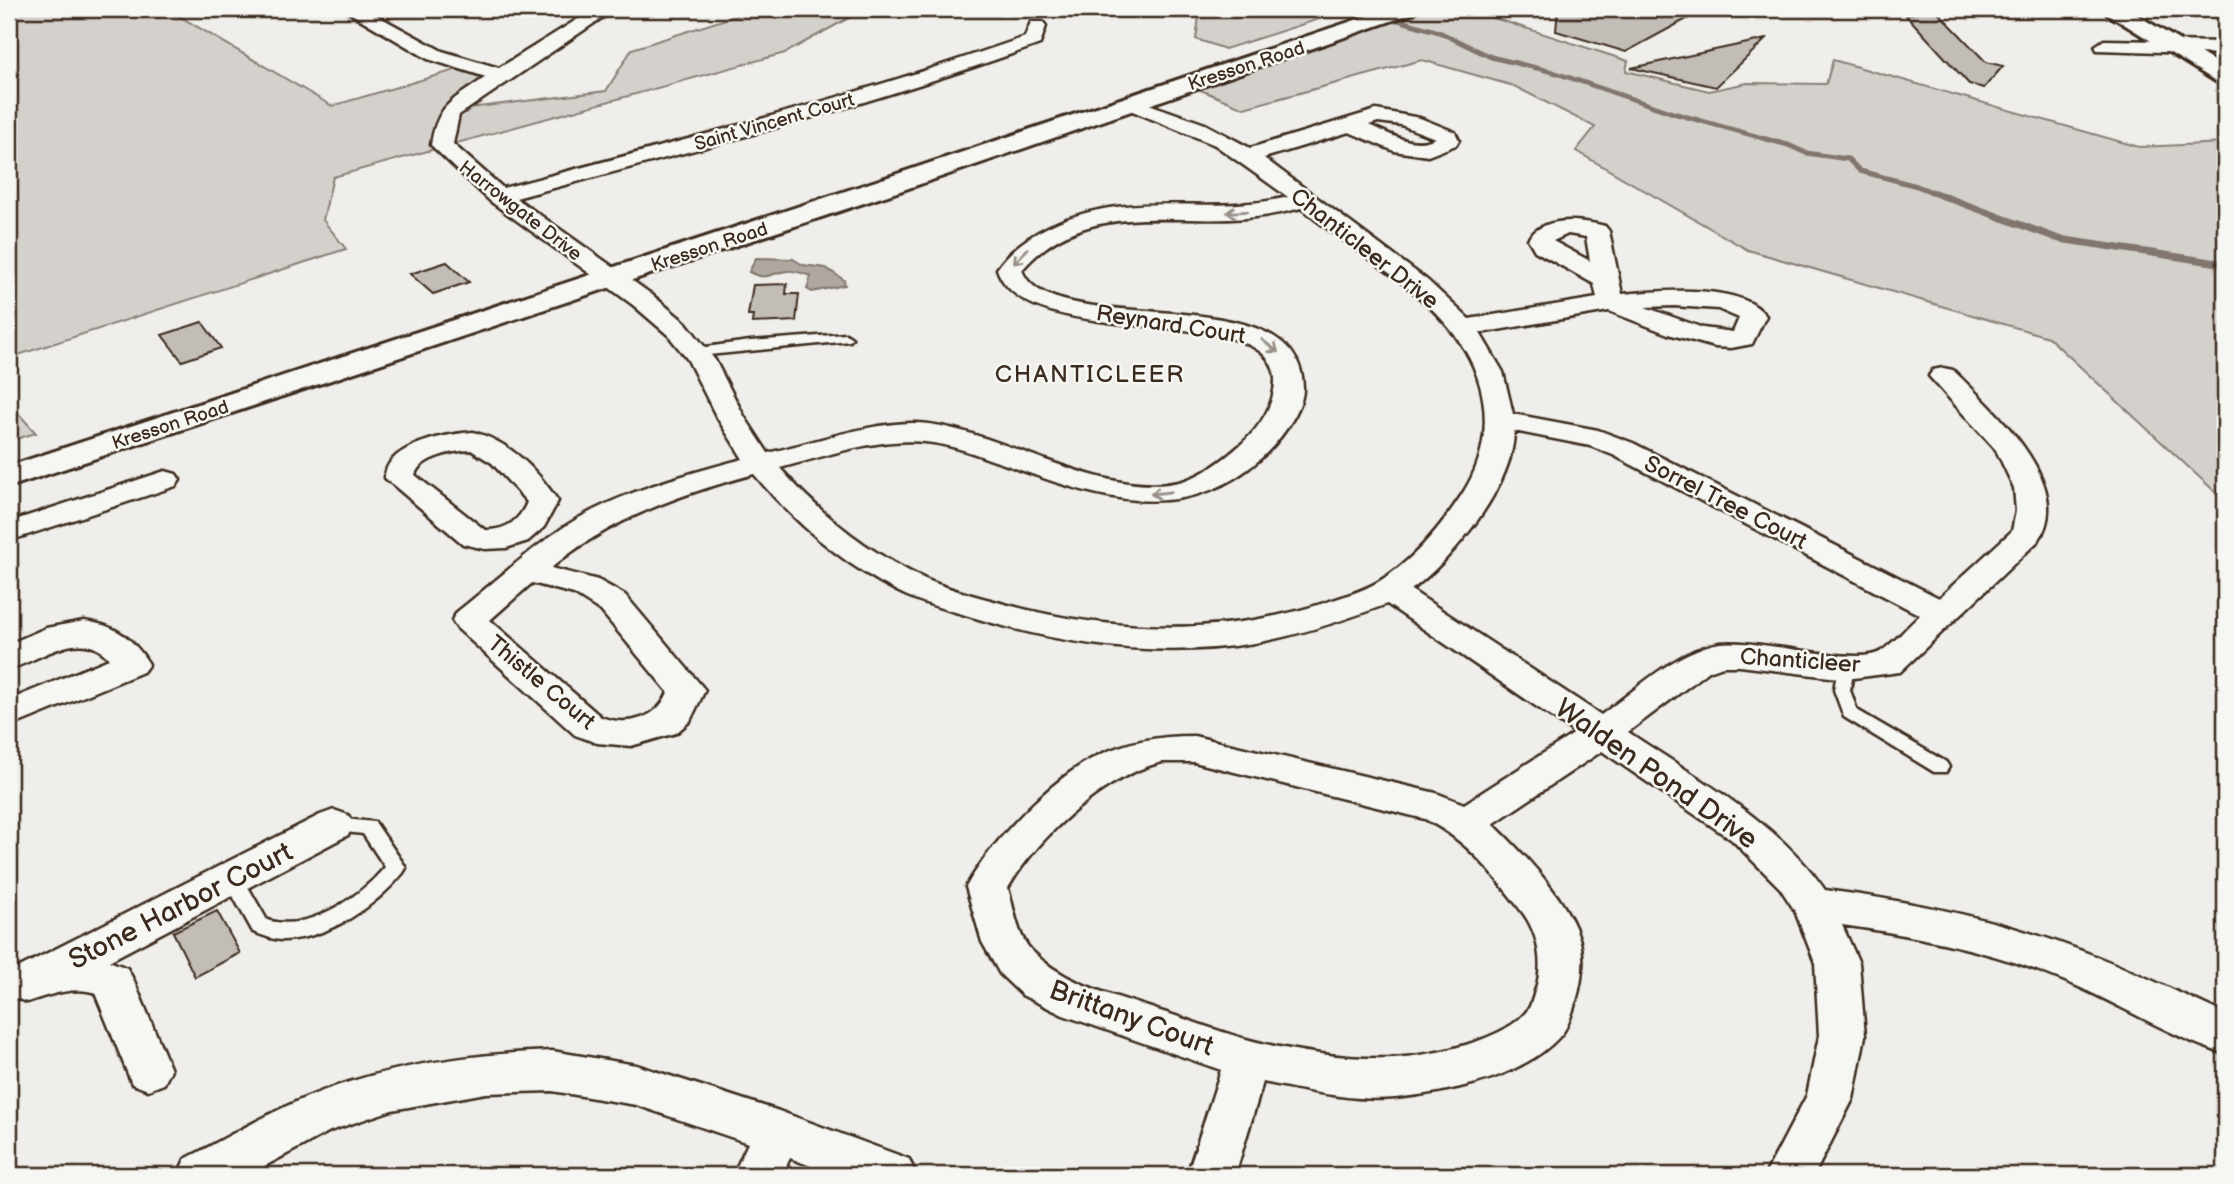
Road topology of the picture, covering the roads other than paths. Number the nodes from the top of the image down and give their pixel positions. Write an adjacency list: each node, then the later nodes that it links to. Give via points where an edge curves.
1 (352, 9): 10 (street, via 435,55)
2 (606, 9): 10 (street, Harrowgate Drive)
3 (1407, 9): 12 (street, Kresson Road)
4 (2113, 9): 8 (street)
5 (1037, 26): 15 (street, Saint Vincent Court, via 1033,40 981,60 776,122)
6 (2225, 42): 8 (street)
7 (2104, 46): 8 (street)
8 (2175, 46): 9 (street); 11 (street)
9 (2225, 48)
10 (501, 75): 15 (street, Harrowgate Drive, via 450,112 442,145)
11 (2225, 76)
12 (1132, 104): 14 (street, Chanticleer Drive, via 1208,134); 17 (street, Kresson Road)
13 (1350, 125): 14 (street)
14 (1247, 156): 16 (street, Chanticleer Drive)
15 (498, 196): 17 (street, Harrowgate Drive)
16 (1304, 200): 19 (street, Chanticleer Drive, via 1431,294); 24 (street, Reynard Court, one-way to 24, via 1246,211 1140,210 1105,216 1034,243 1009,270 1022,290 1042,301 1231,329 1278,349 1290,370 1292,390 1284,411 1251,450 1213,478 1181,491 1145,494 1112,489 941,435 884,432)
17 (611, 279): 21 (street, Chanticleer Drive, via 657,311); 25 (street, Kresson Road)
18 (1608, 291): 19 (street)
19 (1463, 328): 23 (street, Chanticleer Drive, via 1481,353)
20 (846, 338): 21 (lane)
21 (698, 352): 24 (street, Chanticleer Drive)
22 (1943, 376): 32 (street, Chanticleer, via 2015,452 2028,484 2033,518 2027,534)
23 (1500, 420): 31 (street, Chanticleer Drive, via 1499,448 1484,484 1458,525 1432,555); 32 (street, Sorrel Tree Court, via 1598,439 1623,449)
24 (759, 462): 28 (street, via 666,491); 31 (street, Chanticleer Drive, via 791,501 844,544 902,581 1011,620 1113,637 1205,638 1286,627)
25 (9, 477)
26 (165, 480): 29 (street)
27 (539, 516): 28 (street)
28 (587, 528): 30 (street, via 551,550)
29 (9, 533)
30 (528, 572): 30 (street, Thistle Court, via 586,587 613,603 687,690 682,706 670,720 620,735 588,726 469,620)
31 (1389, 590): 36 (street, Walden Pond Drive)
32 (1942, 613): 34 (street, Chanticleer, via 1888,664)
33 (9, 657): 35 (street, via 71,632 90,631 110,639 131,664)
34 (1846, 667): 36 (street, Chanticleer, via 1720,655 1697,663); 37 (lane, via 1842,690 1850,713)
35 (9, 714)
36 (1602, 733): 38 (street, Chanticleer); 41 (street, Walden Pond Drive, via 1746,830 1794,877)
37 (1940, 767)
38 (1466, 822): 44 (street, Brittany Court, via 1504,859 1542,908 1558,938 1561,979 1547,1020 1518,1045 1469,1065 1393,1078 1320,1073); 44 (street, Brittany Court, via 1436,807 1221,755 1162,749 1101,771 1034,828 987,887 1003,942 1015,962 1037,982 1079,1002)
39 (334, 825): 40 (street, Stone Harbor Court); 40 (lane, via 369,827 397,868 385,883 317,926 283,933 260,926)
40 (233, 878): 42 (street, Stone Harbor Court)
41 (1813, 905): 43 (street, via 1890,914 1999,940 2077,968); 51 (street, Walden Pond Drive, via 1837,963 1842,1036 1830,1100)
42 (18, 989): 45 (street, Stone Harbor Court, via 63,974 89,972 112,981)
43 (2225, 1035)
44 (1247, 1059): 50 (street)
45 (148, 1070)
46 (779, 1132): 47 (street, via 636,1085 552,1071 486,1073 392,1090 316,1115); 48 (street); 49 (street)
47 (202, 1175)
48 (757, 1175)
49 (892, 1175)
50 (1211, 1175)
51 (1789, 1175)

